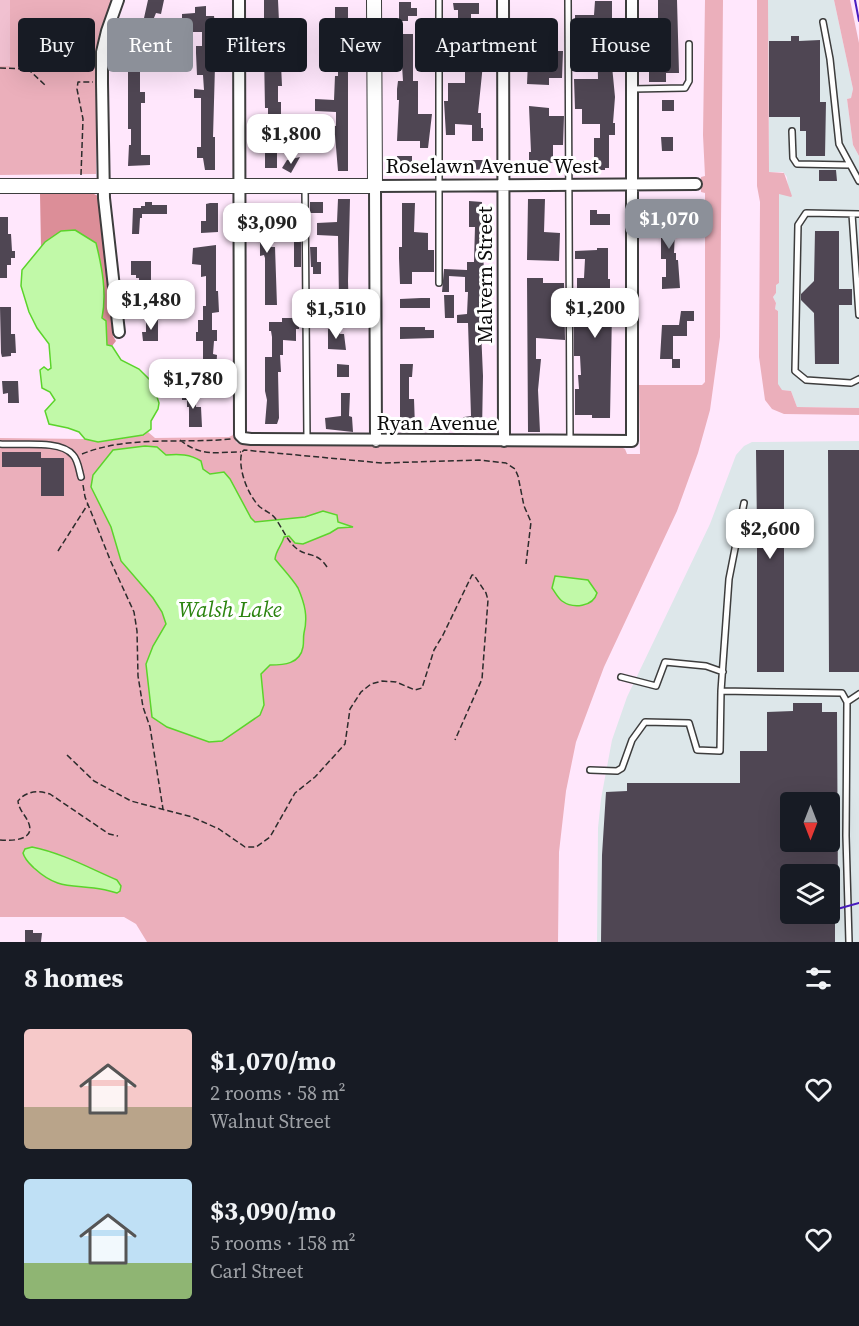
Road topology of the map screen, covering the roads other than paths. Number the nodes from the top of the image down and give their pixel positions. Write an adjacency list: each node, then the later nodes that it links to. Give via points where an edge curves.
1 (118, 0): 23 (street, via 102,52)
2 (239, 0): 18 (street)
3 (374, 0): 20 (street)
4 (439, 0): 21 (lane)
5 (503, 0): 22 (street, Malvern Street)
6 (568, 0): 15 (lane)
7 (632, 0): 10 (street)
8 (823, 22): 12 (lane, via 839,144)
9 (689, 44): 10 (lane, via 685,88)
10 (632, 88): 16 (street)
11 (792, 131): 12 (lane, via 793,158 797,164)
12 (850, 165): 13 (lane)
13 (859, 181)
14 (696, 184): 16 (street, Roselawn Avenue West)
15 (569, 185): 16 (street, Roselawn Avenue West); 22 (street, Roselawn Avenue West); 33 (lane)
16 (632, 185): 33 (street, Ryan Avenue, via 632,441)
17 (0, 186): 23 (street, Roselawn Avenue West)
18 (240, 186): 19 (street, Roselawn Avenue West); 23 (street, Roselawn Avenue West); 30 (street, Ryan Avenue, via 241,436 251,440)
19 (305, 186): 20 (street, Roselawn Avenue West); 30 (lane)
20 (375, 186): 21 (street, Roselawn Avenue West); 31 (street)
21 (440, 186): 22 (street, Roselawn Avenue West); 26 (lane)
22 (503, 186): 32 (street, Malvern Street)
23 (104, 192): 28 (street)
24 (852, 214): 25 (lane); 27 (lane); 29 (lane, via 806,213 798,225 795,371 806,380 850,383)
25 (859, 214)
26 (439, 283)
27 (859, 315)
28 (119, 332)
29 (859, 379)
30 (307, 440): 31 (street, Ryan Avenue)
31 (376, 441): 32 (street, Ryan Avenue)
32 (504, 441): 33 (street, Ryan Avenue)
33 (570, 441)
34 (0, 444): 35 (lane, via 33,443 69,450 75,456)
35 (81, 477)
36 (744, 504): 37 (lane, via 729,579)
37 (723, 672): 38 (lane, via 706,666 665,662 656,686); 39 (lane)
38 (621, 677)
39 (721, 691): 41 (lane, via 842,693); 42 (lane, via 720,751 698,750 689,723 645,722 632,740 622,768)
40 (859, 694): 41 (lane)
41 (846, 702): 43 (lane)
42 (590, 771)
43 (849, 942)

